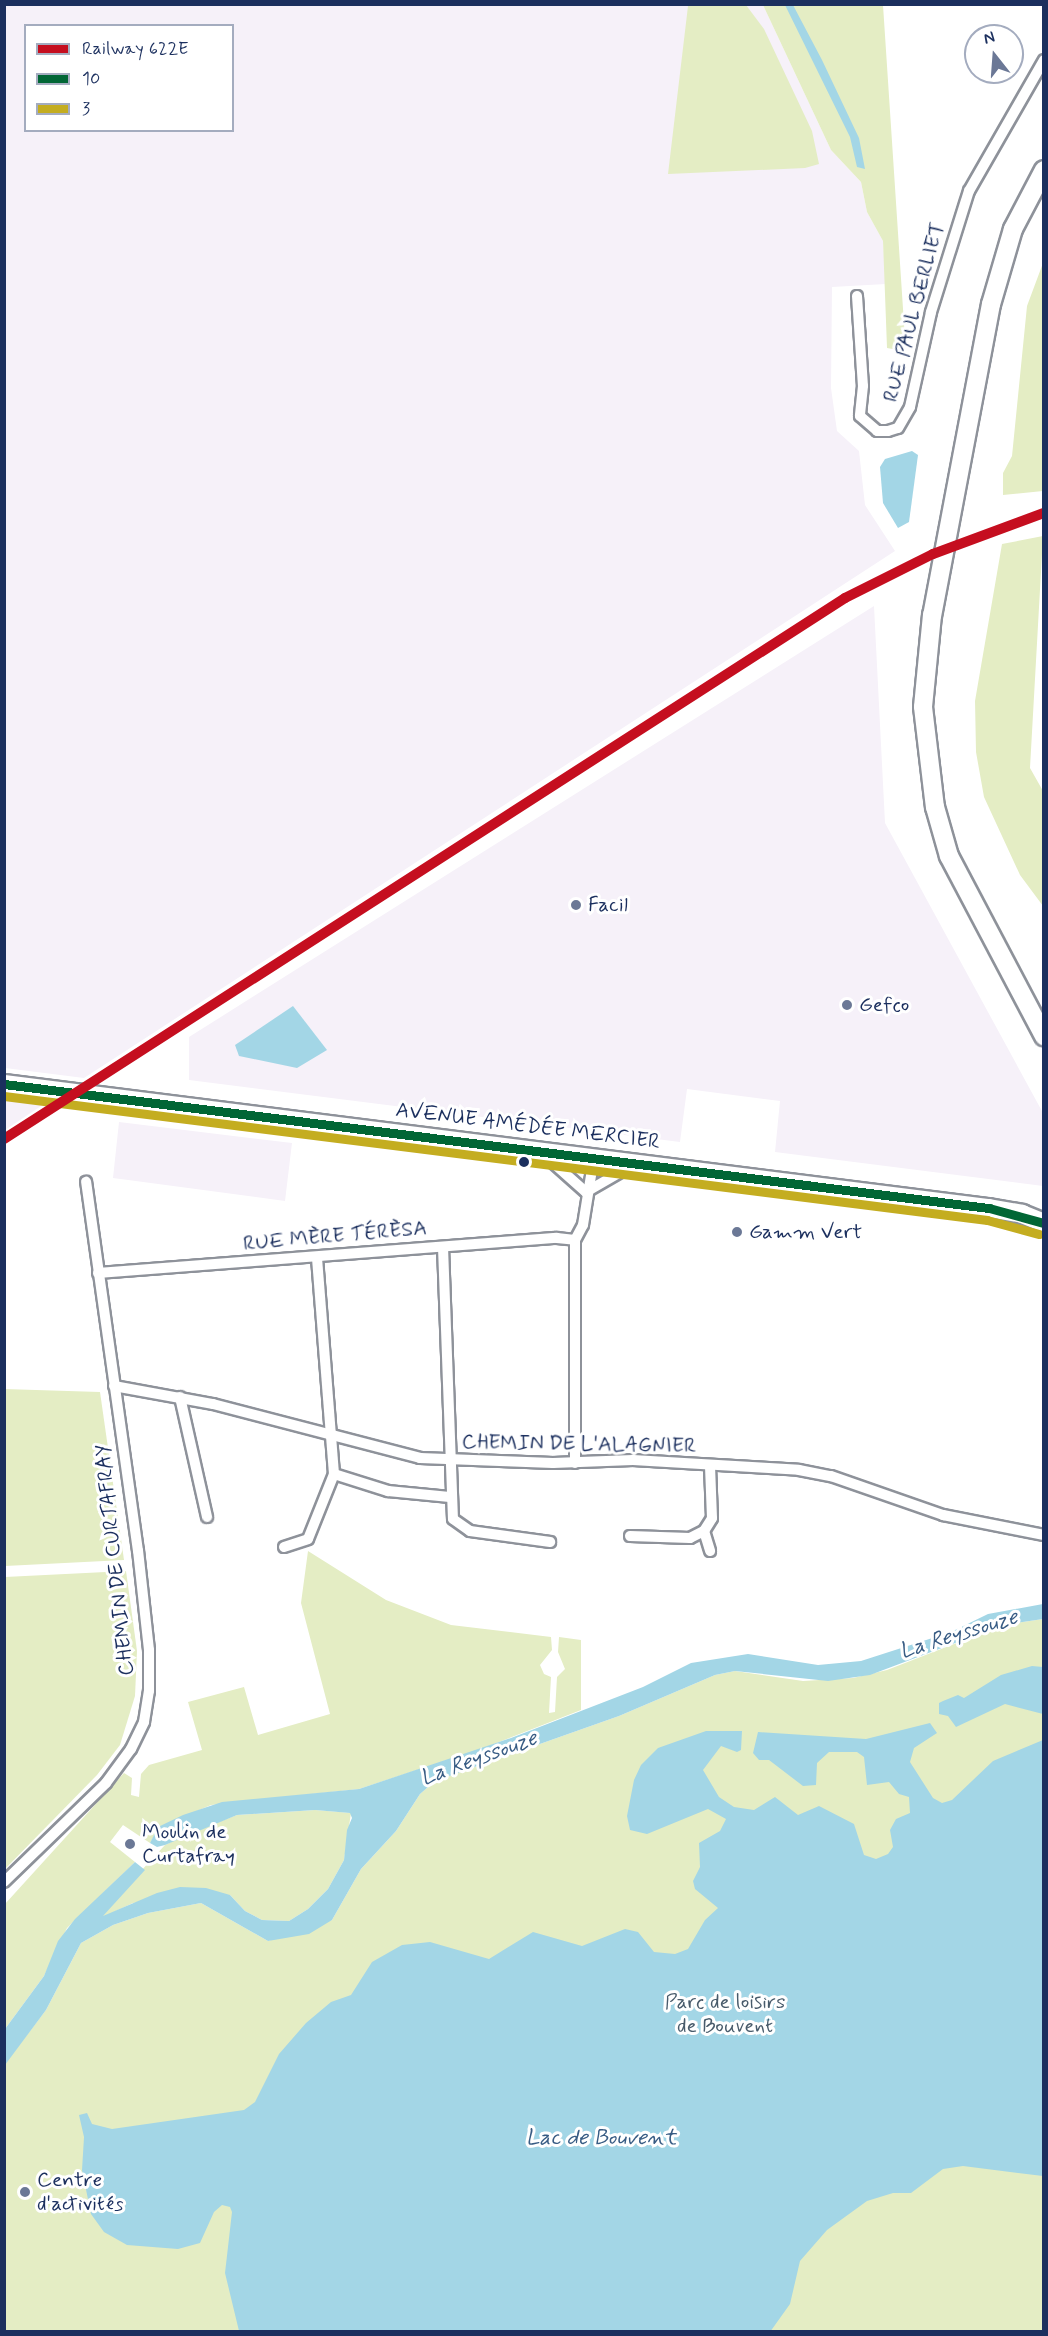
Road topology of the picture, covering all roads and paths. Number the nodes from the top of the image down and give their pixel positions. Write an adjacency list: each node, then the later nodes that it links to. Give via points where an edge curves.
1 (1044, 60): 3 (street, RUE PAUL BERLIET, via 969,191 931,312 910,407 898,428 888,431 877,431 860,416 863,386)
2 (1044, 170): 4 (main road, via 1013,229 1000,266 927,647 923,707 934,807 950,856)
3 (857, 296)
4 (1044, 1036)
5 (4, 1084): 6 (main road, AVENUE AMÉDÉE MERCIER)
6 (539, 1150): 7 (main road, AVENUE AMÉDÉE MERCIER); 10 (street)
7 (594, 1157): 8 (main road, AVENUE AMÉDÉE MERCIER); 10 (street)
8 (639, 1163): 10 (street, via 616,1171); 11 (main road, AVENUE AMÉDÉE MERCIER, via 1008,1211)
9 (86, 1182): 15 (street, CHEMIN DE CURTAFRAY)
10 (586, 1192): 12 (street, via 583,1225)
11 (1044, 1223)
12 (575, 1240): 13 (street, RUE MÈRE TÉRÈSA); 20 (street)
13 (443, 1247): 14 (street, RUE MÈRE TÉRÈSA); 19 (street)
14 (317, 1258): 15 (street, RUE MÈRE TÉRÈSA); 18 (street)
15 (98, 1273): 16 (street, CHEMIN DE CURTAFRAY)
16 (114, 1386): 17 (street, CHEMIN DE L'ALAGNIER); 31 (street, CHEMIN DE CURTAFRAY, via 149,1650 144,1722 131,1749 106,1783)
17 (180, 1397): 18 (street, CHEMIN DE L'ALAGNIER); 24 (street)
18 (332, 1437): 19 (street, CHEMIN DE L'ALAGNIER, via 420,1458); 22 (street)
19 (451, 1461): 20 (street, CHEMIN DE L'ALAGNIER); 23 (street)
20 (575, 1463): 21 (street, CHEMIN DE L'ALAGNIER, via 633,1460)
21 (710, 1466): 25 (street, via 712,1518); 26 (street, CHEMIN DE L'ALAGNIER, via 799,1470 831,1476 942,1515)
22 (334, 1474): 23 (street, via 388,1491); 29 (street, via 308,1539)
23 (450, 1497): 28 (street, via 453,1519 470,1531)
24 (207, 1517)
25 (704, 1532): 27 (street, via 690,1538); 30 (street)
26 (1044, 1535)
27 (630, 1536)
28 (550, 1542)
29 (284, 1547)
30 (710, 1551)
31 (4, 1882)

